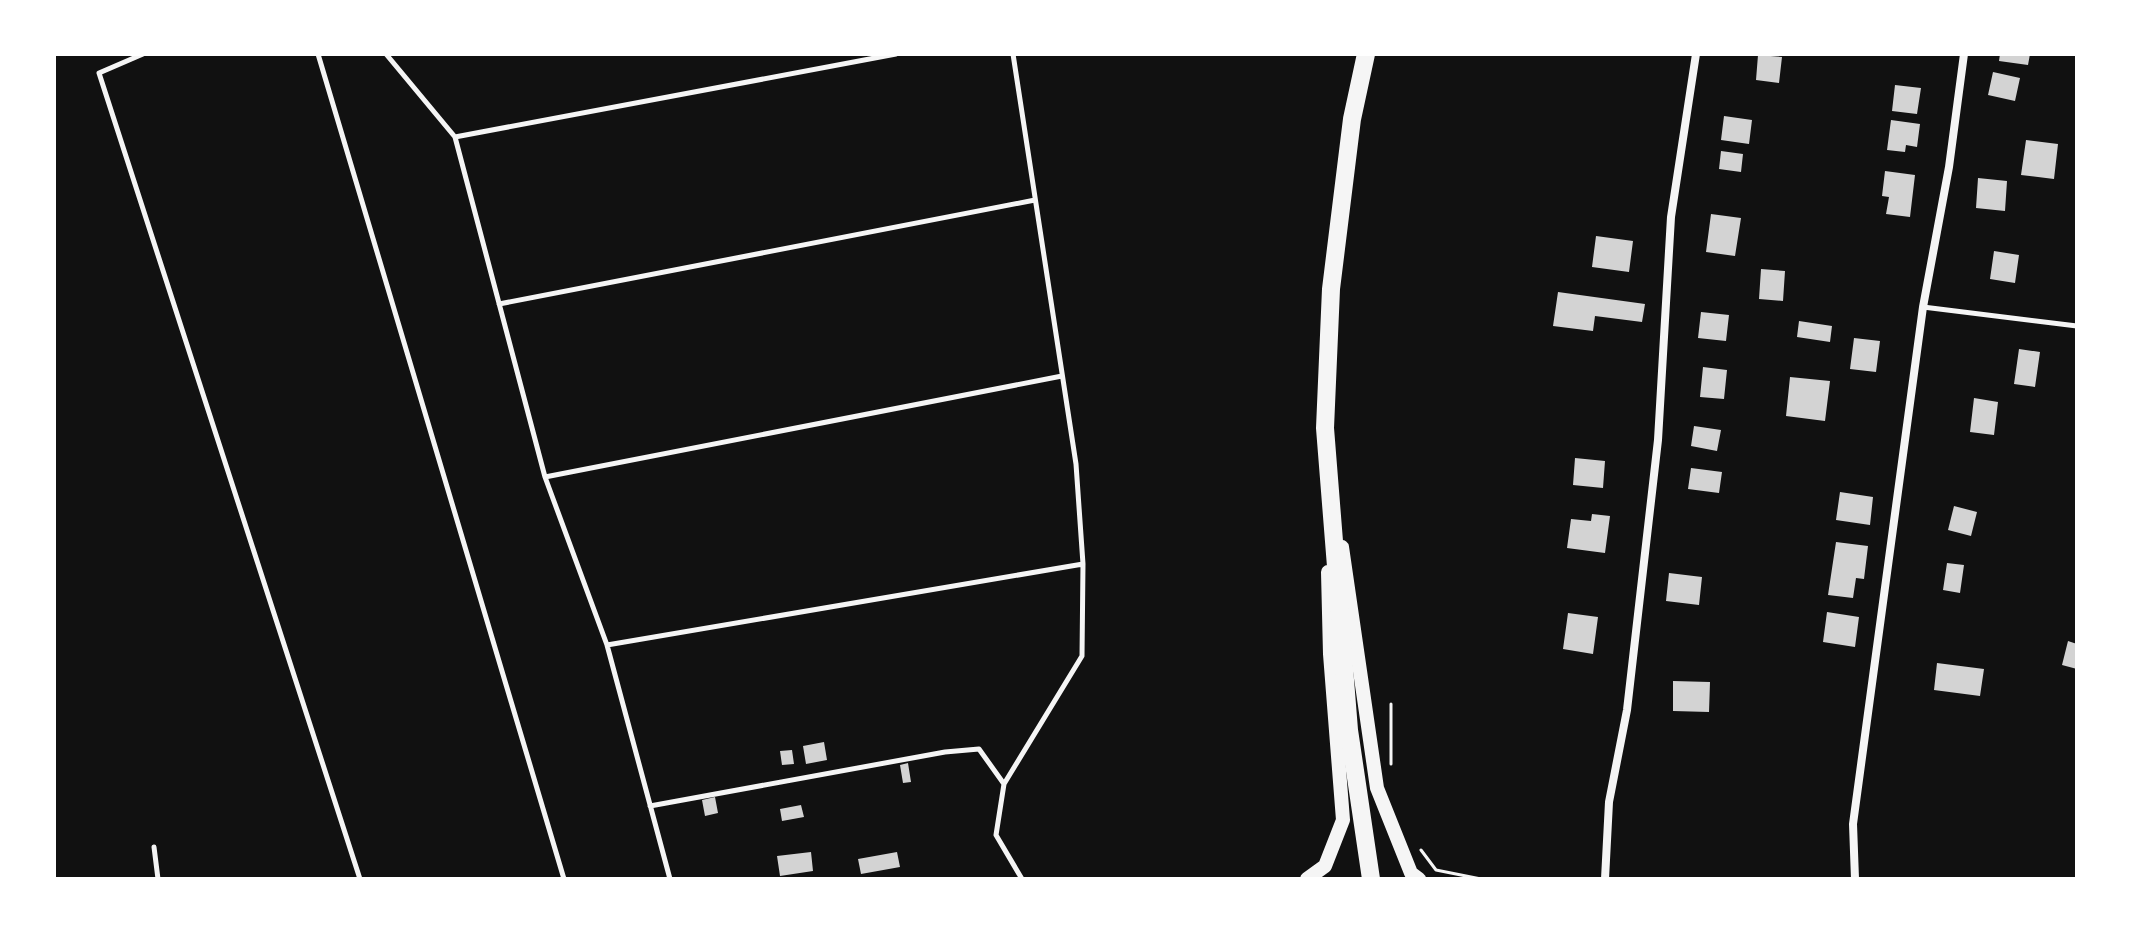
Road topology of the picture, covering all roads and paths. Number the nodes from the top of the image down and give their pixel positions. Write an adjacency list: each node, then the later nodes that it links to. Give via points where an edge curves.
1 (143, 54): 26 (lane, via 99,73)
2 (318, 54): 27 (lane)
3 (386, 54): 9 (lane)
4 (896, 54): 9 (lane)
5 (1013, 54): 10 (lane)
6 (1366, 54): 15 (highway, via 1352,119 1331,289)
7 (1696, 54): 34 (street, via 1671,217 1658,440 1627,710 1609,802)
8 (1964, 54): 12 (street)
9 (455, 137): 11 (lane)
10 (1035, 200): 11 (lane); 14 (lane)
11 (499, 304): 16 (lane)
12 (1923, 307): 13 (lane); 35 (street, via 1853,824)
13 (2077, 326)
14 (1062, 376): 16 (lane); 17 (lane, via 1076,464)
15 (1325, 428): 30 (main road, via 1330,654 1343,820 1325,866); 31 (highway, via 1349,730); 32 (main road, via 1377,788 1411,873)
16 (545, 477): 18 (lane)
17 (1083, 564): 18 (lane); 21 (lane, via 1082,656)
18 (607, 645): 22 (lane)
19 (1391, 704): 20 (path)
20 (1391, 772)
21 (1004, 784): 22 (lane, via 979,749); 29 (lane, via 996,835)
22 (650, 806): 28 (lane)
23 (154, 847): 25 (lane)
24 (1419, 848): 33 (path, via 1436,870)
25 (158, 879)
26 (360, 879)
27 (564, 879)
28 (670, 879)
29 (1022, 879)
30 (1307, 879)
31 (1371, 879)
32 (1419, 879)
33 (1481, 879)
34 (1605, 879)
35 (1855, 879)

